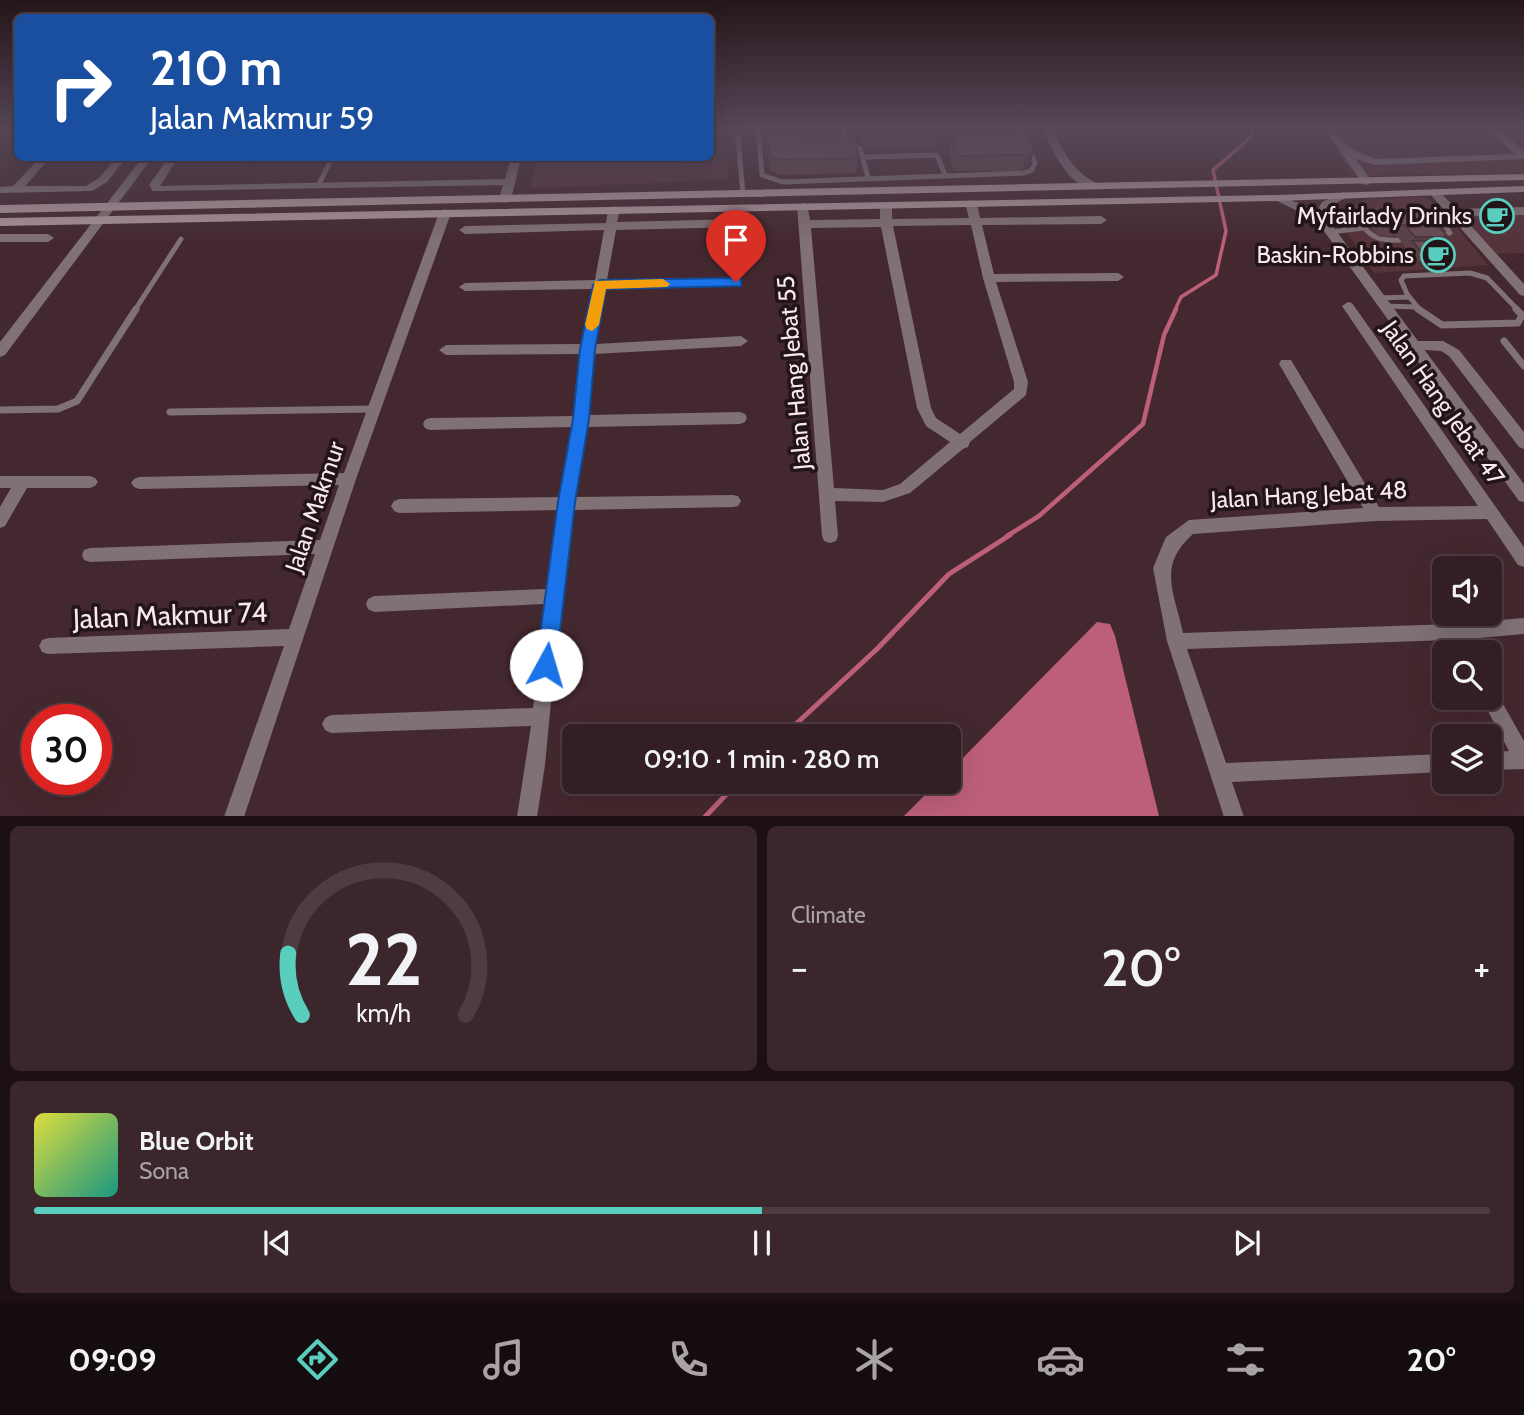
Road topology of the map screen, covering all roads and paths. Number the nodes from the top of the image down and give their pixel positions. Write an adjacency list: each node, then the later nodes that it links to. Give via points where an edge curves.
1 (38, 166): 26 (street)
2 (114, 166): 26 (street, via 88,189)
3 (141, 166): 36 (street)
4 (167, 166): 21 (street, via 154,185 157,189)
5 (328, 166): 21 (lane)
6 (514, 166): 19 (street)
7 (740, 166): 29 (lane)
8 (761, 166): 17 (lane, via 762,175 783,182)
9 (866, 166): 17 (lane)
10 (941, 166): 15 (lane)
11 (1034, 166): 15 (lane, via 1024,173)
12 (1065, 166): 23 (street)
13 (1067, 166): 22 (street, via 1077,178)
14 (1354, 166): 20 (street)
15 (945, 175): 16 (lane)
16 (889, 176): 17 (lane); 27 (lane)
17 (868, 177)
18 (1524, 177): 20 (main road)
19 (510, 182): 21 (street); 32 (street)
20 (1367, 182): 22 (main road)
21 (318, 186)
22 (1097, 187): 23 (main road)
23 (1065, 188): 27 (main road)
24 (1524, 188): 28 (main road)
25 (0, 190): 26 (street)
26 (16, 190)
27 (892, 191): 29 (main road)
28 (1434, 192): 30 (main road); 40 (street)
29 (743, 194): 32 (main road)
30 (1343, 195): 31 (main road); 42 (street, via 1326,204)
31 (1277, 198): 33 (main road); 42 (street)
32 (505, 199): 36 (main road)
33 (971, 203): 34 (main road); 49 (street)
34 (886, 205): 35 (main road); 47 (street)
35 (803, 206): 43 (main road); 50 (street, Jalan Hang Jebat 55)
36 (109, 207): 37 (main road); 44 (street)
37 (0, 209)
38 (1524, 211): 40 (street)
39 (445, 213): 43 (main road); 44 (main road); 77 (street, Jalan Makmur)
40 (1452, 214): 57 (lane, via 1436,214 1450,233); 64 (street)
41 (1395, 216): 51 (lane, via 1363,218)
42 (1320, 217): 53 (street)
43 (612, 218): 48 (street); 52 (street); 62 (street)
44 (99, 220): 46 (main road); 74 (street)
45 (1101, 220): 49 (street)
46 (0, 222)
47 (886, 222): 49 (street); 50 (street); 83 (street, via 927,416)
48 (739, 223)
49 (975, 223): 60 (street)
50 (804, 224): 90 (street, Jalan Hang Jebat 55)
51 (1363, 228): 53 (lane); 58 (lane, via 1373,239)
52 (466, 230)
53 (1331, 232): 66 (street)
54 (0, 238): 55 (street)
55 (48, 238)
56 (181, 239): 78 (lane, via 77,401 58,409)
57 (1431, 239)
58 (1400, 240)
59 (1118, 277): 60 (street)
60 (989, 278): 83 (street, via 1021,391)
61 (736, 282): 62 (street)
62 (600, 285): 63 (street); 72 (street)
63 (465, 287)
64 (1522, 287)
65 (1409, 297): 66 (lane); 68 (lane); 68 (lane, via 1402,285 1404,276 1479,274 1501,291 1522,319 1518,323 1442,325)
66 (1382, 302): 68 (lane); 71 (street)
67 (1348, 306): 95 (street, Jalan Hang Jebat 47)
68 (1416, 307)
69 (741, 341): 72 (street)
70 (1504, 341): 76 (lane)
71 (1414, 346): 84 (street, via 1443,346 1454,353); 91 (street)
72 (588, 349): 73 (street); 81 (street)
73 (446, 350)
74 (0, 352)
75 (1286, 364): 96 (street)
76 (1524, 366)
77 (374, 409): 79 (lane); 85 (street, Jalan Makmur)
78 (0, 410)
79 (170, 412)
80 (740, 418): 81 (street)
81 (581, 419): 82 (street); 93 (street)
82 (430, 424)
83 (963, 443): 90 (street, via 896,493)
84 (1524, 443)
85 (349, 479): 89 (street); 99 (street, Jalan Makmur)
86 (0, 482): 88 (street)
87 (90, 482): 88 (street)
88 (22, 483): 97 (street)
89 (139, 483)
90 (828, 494): 98 (street, Jalan Hang Jebat 55)
91 (1524, 496)
92 (733, 501): 93 (street)
93 (566, 502): 94 (street); 102 (street)
94 (399, 506)
95 (1490, 512): 96 (street, Jalan Hang Jebat 48); 101 (street, Jalan Hang Jebat 47)
96 (1376, 514): 108 (street, Jalan Hang Jebat 48, via 1189,527 1171,542 1161,568)
97 (0, 520)
98 (830, 536)
99 (325, 547): 100 (street); 106 (street, Jalan Makmur)
100 (90, 555)
101 (1524, 560)
102 (553, 596): 103 (street); 111 (street)
103 (374, 604)
104 (1524, 626): 105 (street)
105 (1454, 632): 107 (street); 108 (street)
106 (294, 637): 109 (street, Jalan Makmur 74); 117 (street, Jalan Makmur)
107 (1458, 640)
108 (1176, 641): 116 (street, Jalan Hang Jebat 48)
109 (48, 646)
110 (1497, 710): 113 (street)
111 (541, 717): 112 (street); 118 (street)
112 (331, 724)
113 (1524, 760): 114 (street)
114 (1502, 761)
115 (1432, 764): 116 (street)
116 (1222, 773): 119 (street, Jalan Hang Jebat 48)
117 (234, 816)
118 (527, 816)
119 (1234, 816)

